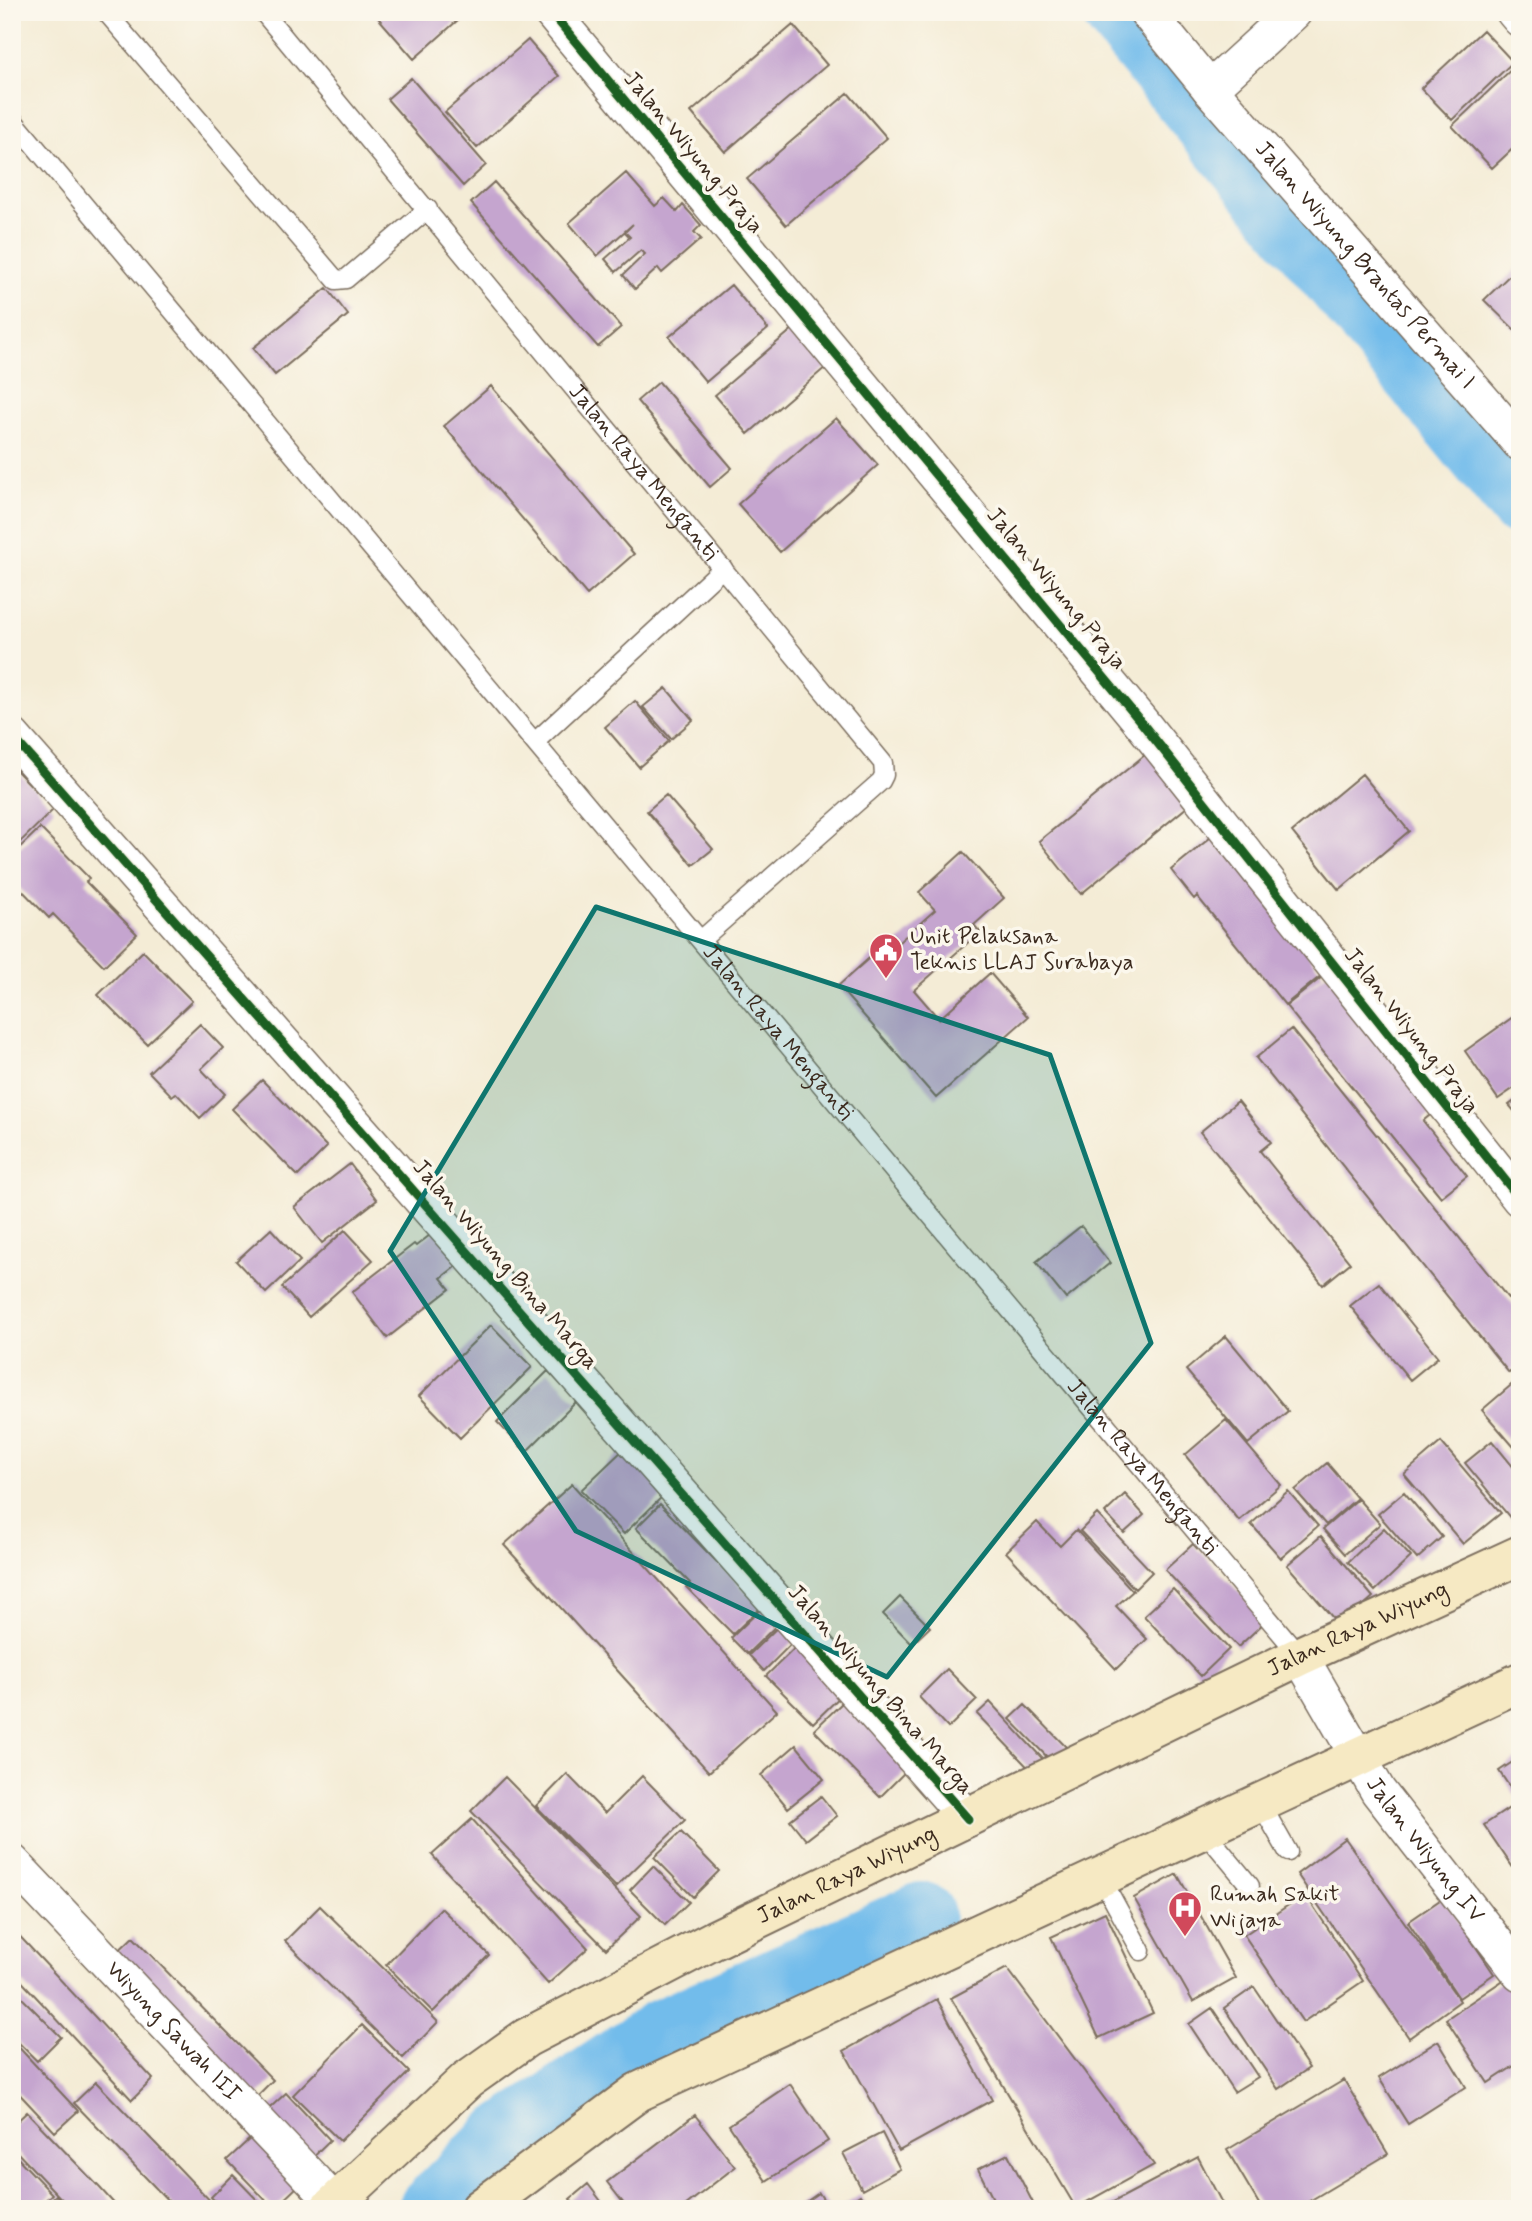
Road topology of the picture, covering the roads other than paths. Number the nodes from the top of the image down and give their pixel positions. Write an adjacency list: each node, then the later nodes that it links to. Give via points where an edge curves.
1 (106, 12): 10 (lane, via 336,280 346,279)
2 (263, 12): 10 (lane, Jalan Raya Menganti)
3 (551, 12): 16 (street, Jalan Wiyung Praja, via 1141,722)
4 (1147, 12): 8 (street, Jalan Wiyung Brantas Permai I)
5 (1294, 12): 8 (street)
6 (1514, 12): 7 (street)
7 (1520, 19)
8 (1210, 89): 11 (street, Jalan Wiyung Brantas Permai I)
9 (12, 119): 14 (lane)
10 (428, 209): 12 (lane, Jalan Raya Menganti)
11 (1520, 443)
12 (723, 568): 14 (lane); 15 (lane, Jalan Raya Menganti, via 883,763 884,770 881,781)
13 (12, 736): 22 (street, Jalan Wiyung Bina Marga)
14 (536, 741): 15 (lane)
15 (702, 939): 18 (lane, Jalan Raya Menganti)
16 (1520, 1199)
17 (1520, 1555): 18 (main road, Jalan Raya Wiyung)
18 (1300, 1656): 20 (street, Jalan Raya Menganti); 22 (main road, Jalan Raya Wiyung)
19 (1520, 1682): 20 (main road)
20 (1351, 1744): 21 (main road); 29 (street, Jalan Wiyung IV, via 1378,1791)
21 (1259, 1801): 23 (main road); 24 (lane)
22 (968, 1819): 30 (main road, Jalan Raya Wiyung, via 714,1940 526,2038 467,2080)
23 (1202, 1828): 26 (main road); 27 (lane)
24 (1288, 1852)
25 (12, 1862): 30 (street, Wiyung Sawah III)
26 (1100, 1876): 28 (lane); 31 (main road, via 638,2092)
27 (1250, 1886)
28 (1141, 1951)
29 (1520, 1973)
30 (332, 2206)
31 (480, 2209)

